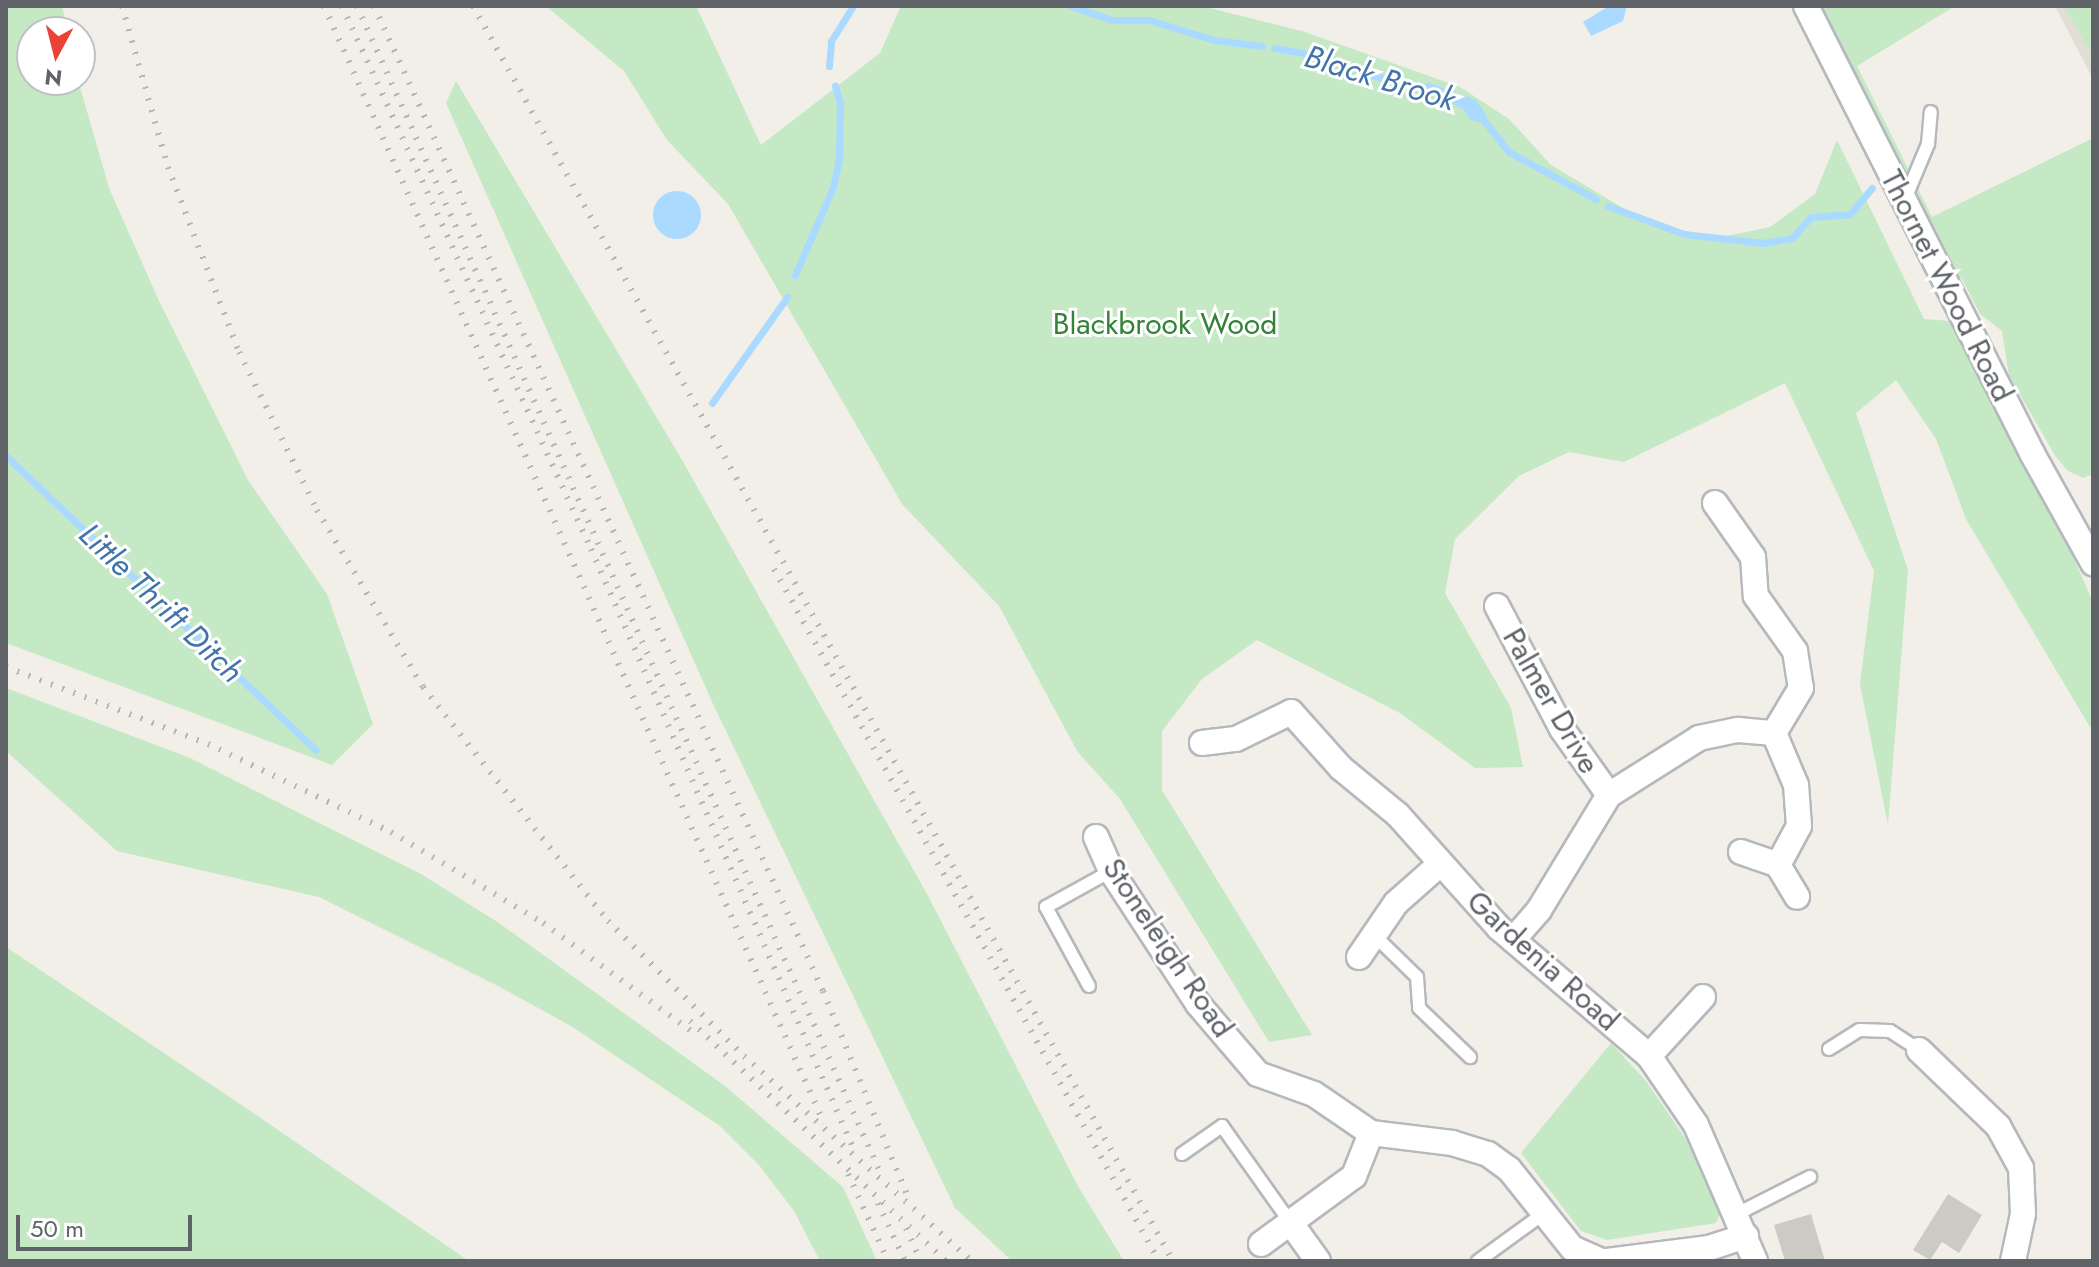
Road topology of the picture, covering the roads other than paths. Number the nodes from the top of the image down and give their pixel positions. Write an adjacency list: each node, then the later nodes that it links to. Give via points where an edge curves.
1 (1806, 6): 3 (street, Thornet Wood Road)
2 (1931, 112): 3 (lane, via 1928,144)
3 (1904, 202): 5 (street, Thornet Wood Road)
4 (1715, 503): 7 (street, via 1753,557 1756,596 1795,651 1801,688)
5 (2092, 555)
6 (1497, 606): 9 (street, Palmer Drive, via 1562,729)
7 (1774, 733): 9 (street, via 1738,730 1699,738); 13 (street, via 1796,785 1799,826)
8 (1202, 743): 12 (street, Gardenia Road, via 1236,739 1291,712 1341,768 1398,815)
9 (1609, 795): 17 (street, via 1539,910)
10 (1096, 837): 14 (street, Stoneleigh Road)
11 (1741, 852): 13 (street)
12 (1439, 865): 16 (street, via 1396,903); 17 (street, Gardenia Road)
13 (1778, 865): 15 (street)
14 (1111, 871): 19 (lane, via 1046,907); 25 (street, Stoneleigh Road, via 1198,1004 1258,1074 1306,1090)
15 (1797, 897)
16 (1376, 937): 18 (street); 24 (lane, via 1417,977 1419,1008)
17 (1513, 940): 23 (street, Gardenia Road)
18 (1359, 957)
19 (1089, 986)
20 (1703, 997): 23 (street)
21 (1829, 1049): 22 (lane, via 1860,1030 1890,1031)
22 (1919, 1050): 36 (street, via 1998,1126 2021,1168 2023,1214)
23 (1649, 1056): 30 (street, Gardenia Road, via 1696,1125)
24 (1470, 1057)
25 (1371, 1133): 28 (street, Stoneleigh Road, via 1452,1143 1501,1162); 29 (street, via 1354,1176)
26 (1182, 1154): 29 (lane, via 1222,1126)
27 (1810, 1177): 30 (lane)
28 (1544, 1213): 32 (street); 34 (lane)
29 (1290, 1222): 31 (street); 33 (street)
30 (1741, 1225): 32 (street, via 1709,1248); 35 (street, Gardenia Road)
31 (1261, 1244)
32 (1593, 1260)
33 (1318, 1261)
34 (1478, 1261)
35 (1755, 1261)
36 (2013, 1261)

